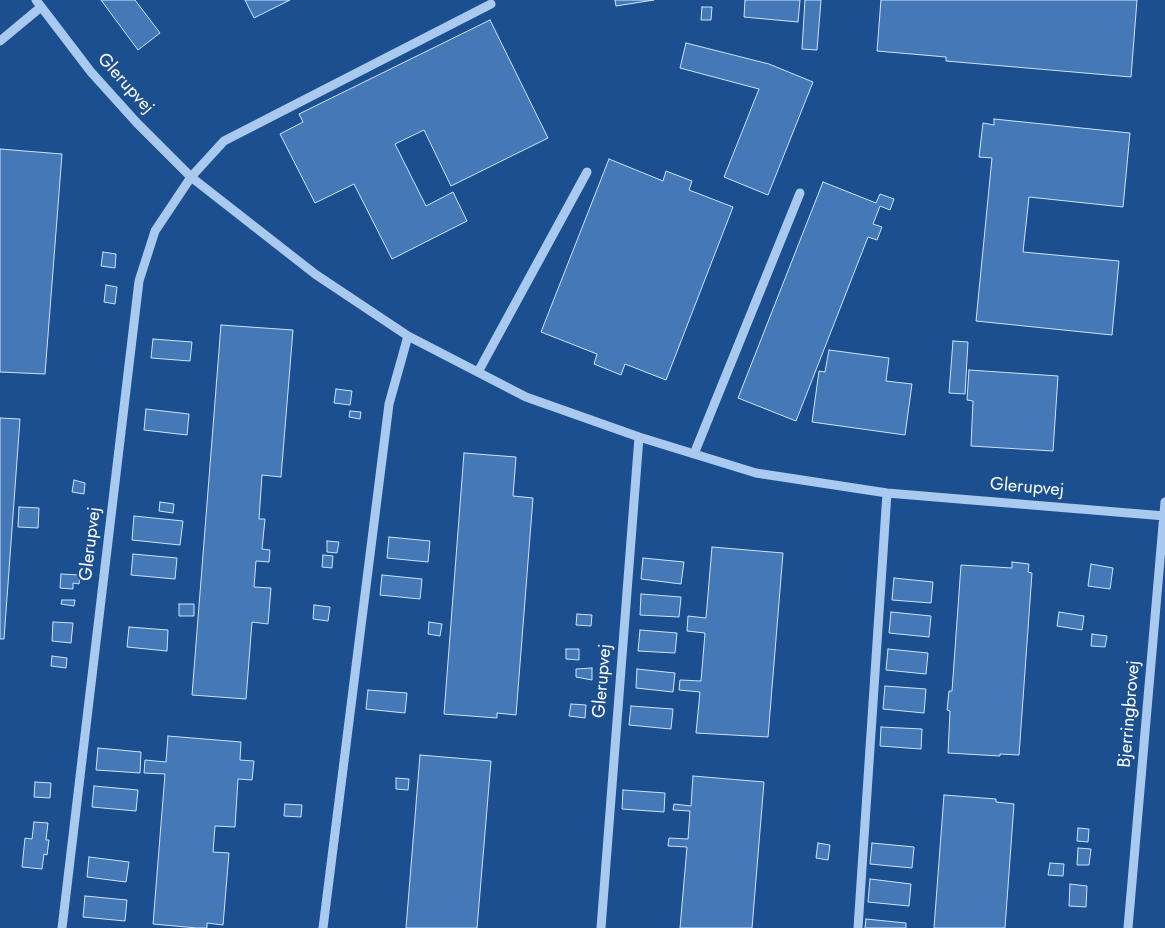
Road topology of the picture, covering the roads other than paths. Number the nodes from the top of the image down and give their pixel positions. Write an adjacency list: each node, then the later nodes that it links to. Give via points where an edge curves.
1 (39, 4): 3 (street, Glerupvej); 5 (street, Glerupvej, via 91,72)
2 (491, 4): 5 (street, via 224,141)
3 (0, 41)
4 (587, 172): 8 (street)
5 (191, 177): 7 (street, Glerupvej, via 315,274); 14 (street, Glerupvej, via 155,231 139,281)
6 (800, 194): 10 (street)
7 (408, 336): 8 (street, Glerupvej); 15 (street, via 389,404)
8 (478, 372): 9 (street, Glerupvej, via 526,397)
9 (639, 437): 10 (street, Glerupvej); 16 (street, Glerupvej)
10 (694, 454): 11 (street, Glerupvej, via 756,473)
11 (887, 493): 13 (street, Glerupvej); 17 (street)
12 (1165, 502): 13 (street, Bjerringbrovej)
13 (1164, 516): 18 (street, Bjerringbrovej)
14 (62, 928)
15 (323, 928)
16 (601, 928)
17 (858, 928)
18 (1128, 928)

